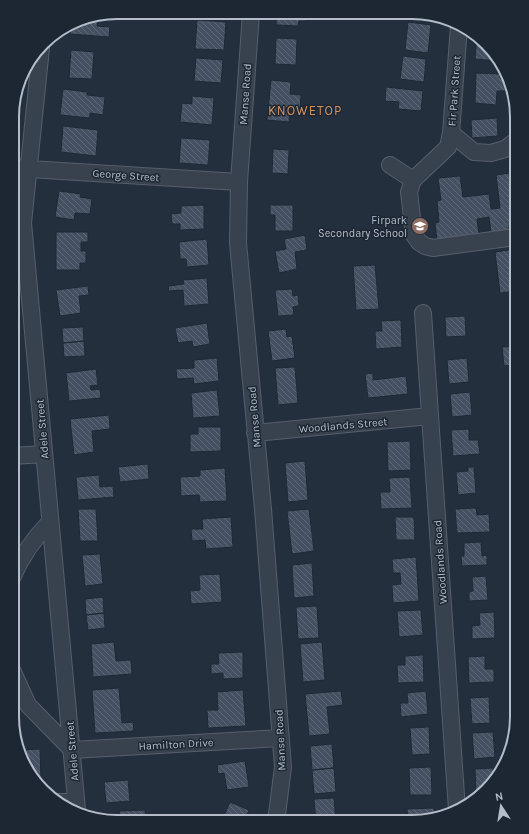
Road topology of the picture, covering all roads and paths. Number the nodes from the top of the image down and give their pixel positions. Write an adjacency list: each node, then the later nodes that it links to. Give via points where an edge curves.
1 (251, 19): 9 (street, Manse Road)
2 (459, 31): 4 (street, Fir Park Street)
3 (38, 58): 7 (street, Adele Street)
4 (451, 133): 5 (street, via 474,152 491,153); 8 (street, Fir Park Street, via 448,147)
5 (510, 145)
6 (390, 164): 8 (street)
7 (21, 168): 9 (street, George Street); 14 (street, Adele Street, via 23,223)
8 (413, 180): 10 (street, via 409,192 414,235 425,246 433,248)
9 (239, 182): 13 (street, Manse Road, via 238,243)
10 (508, 238)
11 (423, 313): 12 (street, Woodlands Road)
12 (430, 416): 13 (street, Woodlands Street); 21 (street, Woodlands Road)
13 (255, 433): 19 (street, Manse Road)
14 (44, 454): 15 (street); 16 (street, Adele Street)
15 (19, 456)
16 (50, 522): 17 (street, via 33,539); 20 (street, Adele Street)
17 (19, 563)
18 (19, 685): 20 (street, via 28,705)
19 (281, 738): 20 (street, Hamilton Drive); 23 (street, Manse Road, via 283,767)
20 (72, 750): 22 (street, Adele Street)
21 (457, 804)
22 (76, 806)
23 (277, 815)

